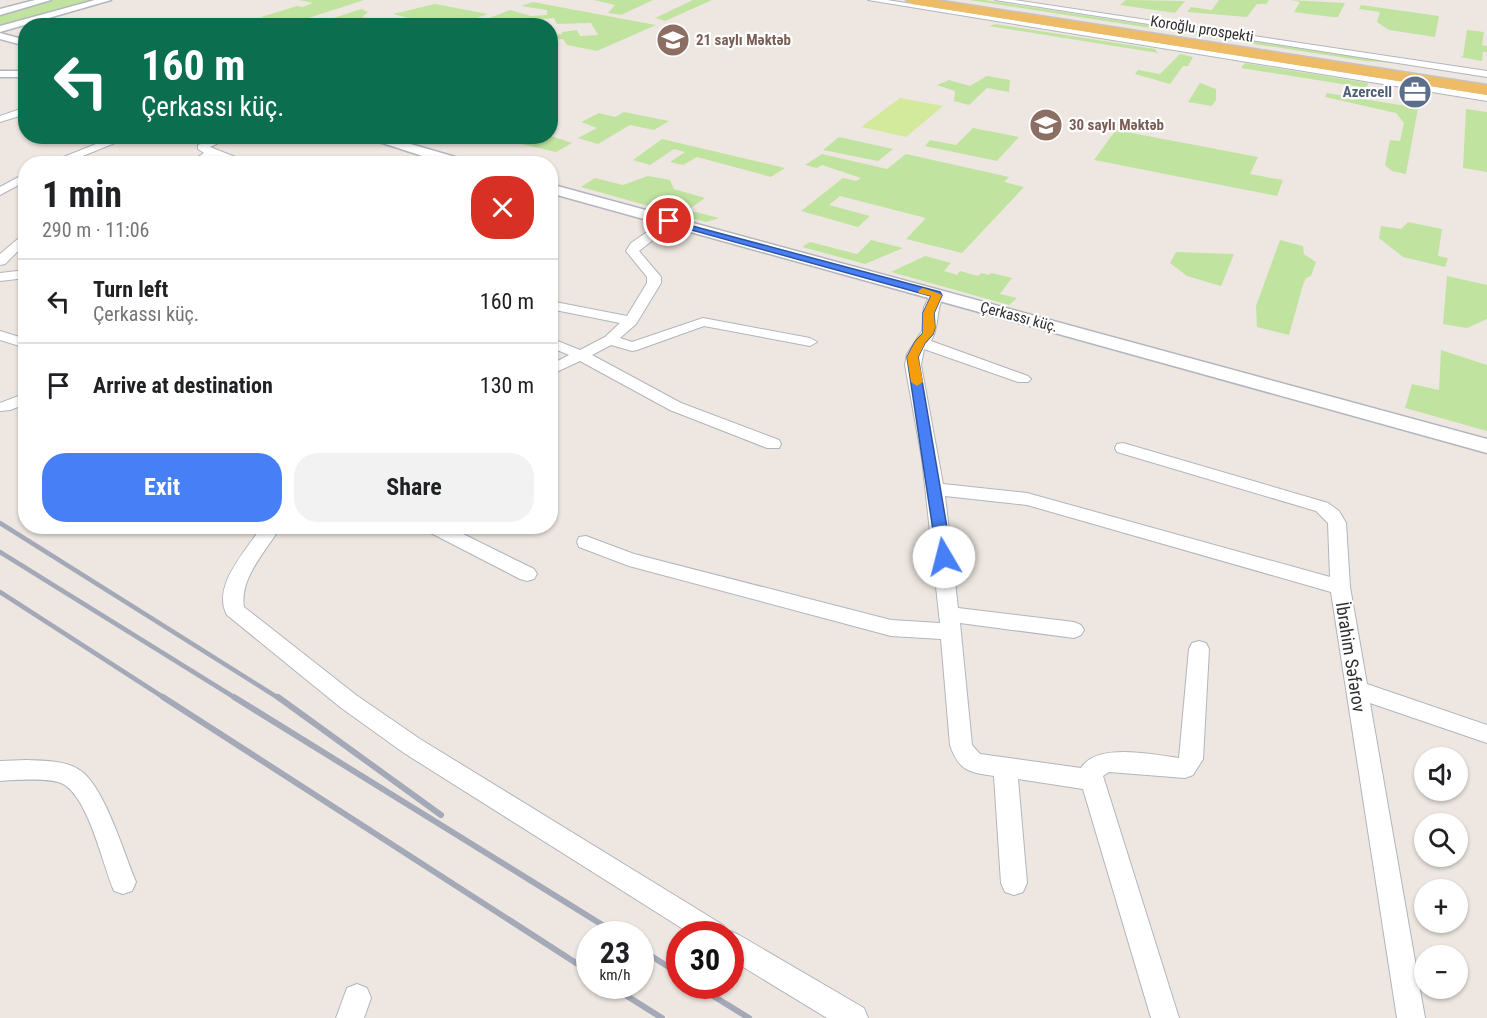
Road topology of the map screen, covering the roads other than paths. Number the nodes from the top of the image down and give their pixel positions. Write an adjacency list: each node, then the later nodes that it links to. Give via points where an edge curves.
1 (46, 0): 7 (street)
2 (106, 0): 8 (street)
3 (872, 0): 19 (street)
4 (912, 0): 17 (main road, Koroğlu prospekti)
5 (954, 0): 18 (main road, Koroğlu prospekti)
6 (999, 0): 13 (street)
7 (0, 12)
8 (40, 18)
9 (18, 24): 10 (street)
10 (0, 29)
11 (0, 36): 12 (street)
12 (18, 41)
13 (1398, 61): 16 (street); 18 (main road)
14 (0, 74): 15 (street)
15 (18, 74)
16 (1487, 74)
17 (1407, 78): 20 (street); 21 (main road, Koroğlu prospekti)
18 (1487, 83)
19 (1425, 88): 20 (street); 21 (street)
20 (1470, 92): 21 (street)
21 (1487, 94)
22 (18, 113): 23 (street)
23 (0, 119)
24 (105, 144): 28 (street)
25 (209, 144): 27 (street, via 202,147)
26 (395, 144): 31 (street)
27 (212, 153): 29 (street); 30 (street)
28 (73, 156)
29 (207, 156)
30 (222, 156)
31 (436, 156)
32 (18, 181): 34 (street)
33 (558, 190): 35 (street, Çerkassı küç.)
34 (1, 191)
35 (669, 221): 40 (street, Çerkassı küç.); 42 (street, via 632,251 654,277 654,283)
36 (18, 244): 37 (street)
37 (0, 261)
38 (18, 275): 39 (street)
39 (0, 277)
40 (937, 295): 47 (street, via 928,313 928,334); 55 (street, Çerkassı küç.)
41 (558, 306): 42 (street)
42 (630, 321): 44 (street)
43 (0, 335): 45 (street)
44 (610, 340): 46 (street, via 632,347 703,321); 49 (street)
45 (18, 341)
46 (810, 342)
47 (920, 342): 51 (street); 57 (street, via 912,357)
48 (558, 345): 49 (street)
49 (582, 355): 50 (street); 54 (street, via 672,405)
50 (558, 367)
51 (1023, 379)
52 (18, 401): 53 (street)
53 (4, 407)
54 (774, 444)
55 (1487, 446)
56 (1123, 448): 62 (street, İbrahim Səfərov, via 1322,507 1334,515 1336,523)
57 (935, 489): 62 (street, via 1027,499); 63 (street)
58 (267, 534): 73 (street, via 236,582 234,610 348,701 412,746)
59 (447, 534): 61 (street)
60 (586, 542): 63 (street, via 629,559 891,628 913,631)
61 (527, 574)
62 (1340, 587): 66 (street, İbrahim Səfərov)
63 (950, 622): 64 (street); 68 (street, via 965,756 975,763)
64 (1074, 630)
65 (1199, 649): 70 (street, via 1191,759 1185,768 1109,762 1091,772)
66 (1356, 689): 67 (street); 77 (street, İbrahim Səfərov)
67 (1487, 734)
68 (1005, 769): 70 (street); 72 (street)
69 (0, 771): 71 (street, via 44,771 71,776 85,788)
70 (1092, 780): 76 (street)
71 (123, 882)
72 (1014, 883)
73 (693, 921)
74 (744, 952): 75 (street)
75 (854, 1018)
76 (1165, 1018)
77 (1411, 1018)

